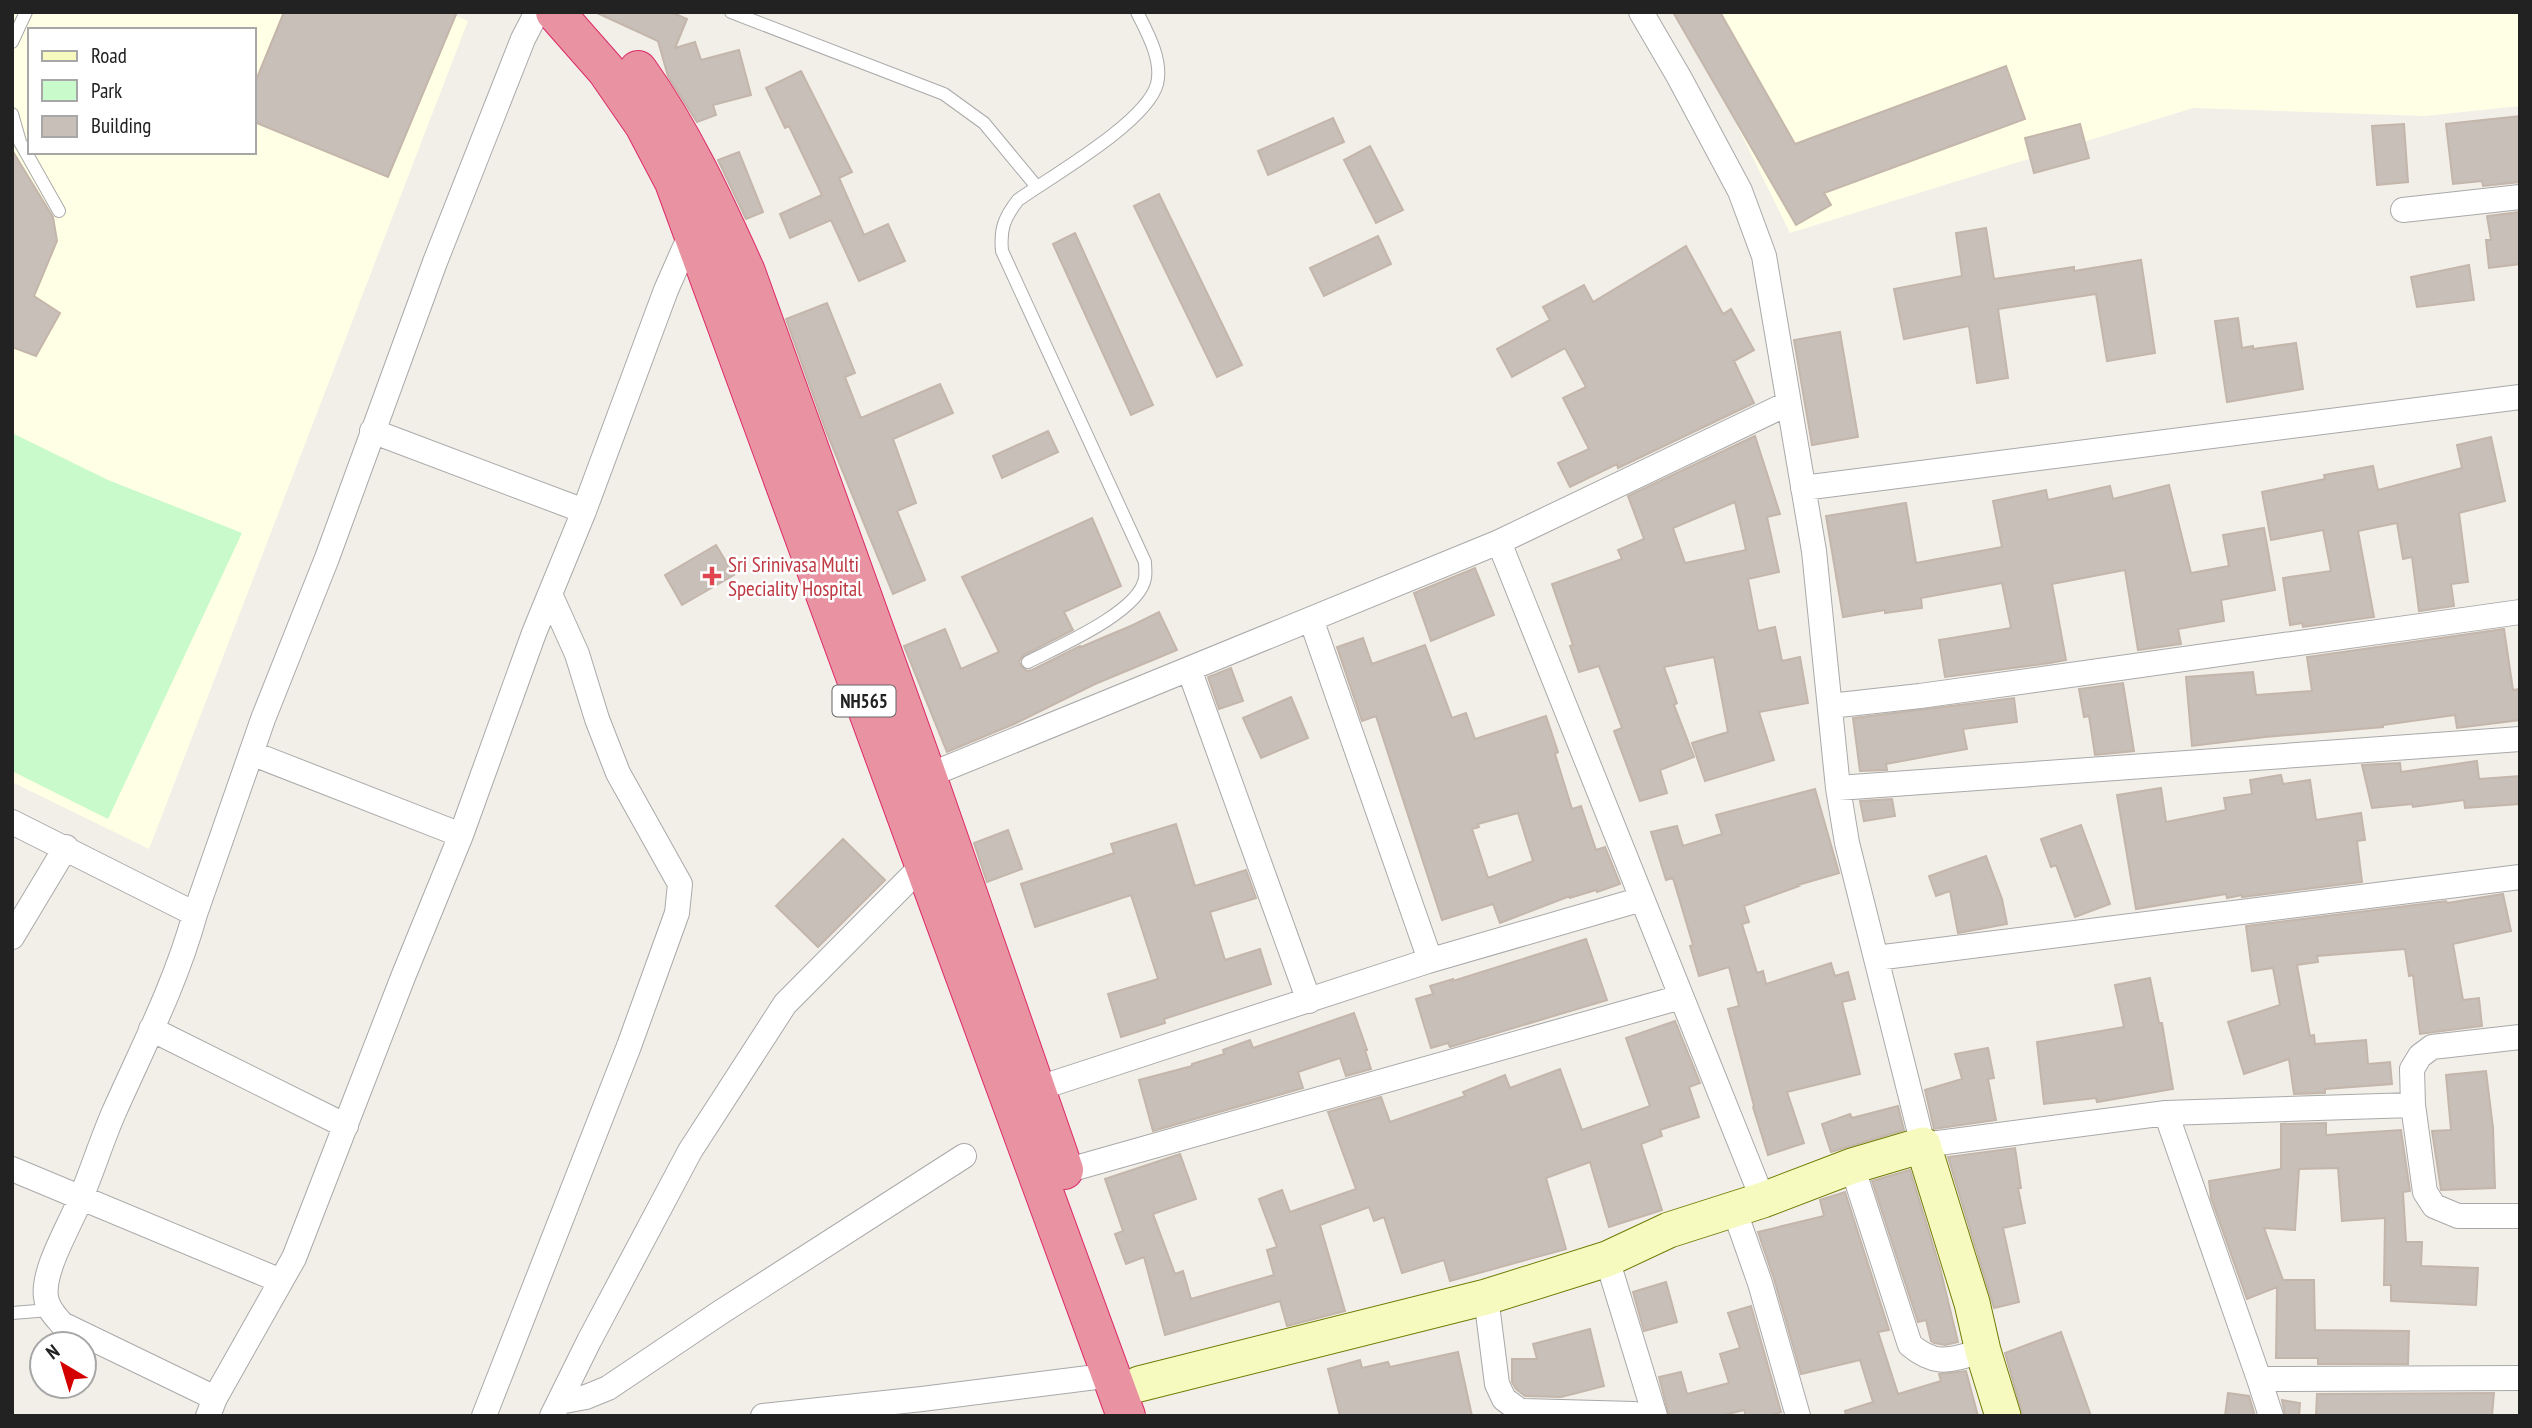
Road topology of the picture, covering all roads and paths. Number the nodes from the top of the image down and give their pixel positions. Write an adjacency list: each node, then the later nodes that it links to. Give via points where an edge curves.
1 (26, 12): 8 (lane)
2 (537, 12): 17 (street)
3 (555, 12): 14 (highway, NH565, via 606,69 644,125 674,182)
4 (589, 12): 29 (highway, NH565, via 621,47 668,113 736,249)
5 (731, 12): 10 (lane, via 944,94 984,123)
6 (1137, 12): 10 (lane, via 1157,62 1157,84 1128,124)
7 (1641, 12): 16 (street, via 1740,191 1764,256)
8 (12, 42)
9 (12, 114): 12 (lane, via 20,142)
10 (1037, 187): 24 (lane, via 1004,217 1002,251 1145,562 1145,580 1135,596 1107,621)
11 (2520, 197): 13 (street)
12 (59, 211)
13 (2403, 211)
14 (692, 230): 19 (street); 34 (highway, NH565)
15 (2520, 397): 18 (street)
16 (1789, 403): 18 (street); 20 (street)
17 (372, 431): 19 (street); 28 (street)
18 (1804, 488): 26 (street)
19 (583, 511): 21 (street)
20 (1499, 542): 23 (street); 36 (street)
21 (550, 594): 32 (street); 68 (street, via 577,654 618,773 680,884 677,913 629,1046)
22 (2520, 612): 26 (street)
23 (1311, 619): 25 (street); 40 (street)
24 (1028, 662)
25 (1189, 669): 29 (street); 42 (street)
26 (1830, 706): 30 (street)
27 (2520, 739): 30 (street)
28 (251, 753): 32 (street); 37 (street)
29 (927, 776): 45 (highway, NH565)
30 (1838, 788): 39 (street)
31 (12, 822): 33 (street)
32 (461, 835): 48 (street)
33 (66, 847): 37 (street); 38 (street)
34 (924, 864): 65 (highway, NH565); 67 (street, via 785,1004 691,1151)
35 (2520, 877): 39 (street)
36 (1642, 898): 40 (street); 41 (street)
37 (195, 914): 43 (street)
38 (12, 937)
39 (1876, 958): 49 (street)
40 (1428, 961): 42 (street)
41 (1681, 997): 53 (street); 55 (street)
42 (1309, 1001): 45 (street)
43 (151, 1029): 48 (street); 54 (street)
44 (2520, 1037): 46 (street, via 2432,1047 2412,1069)
45 (1036, 1089): 53 (highway, NH565)
46 (2413, 1105): 47 (street); 56 (street, via 2425,1192 2434,1206 2458,1216)
47 (2166, 1113): 49 (street); 64 (street)
48 (346, 1126): 58 (street)
49 (1923, 1145): 51 (street); 62 (street)
50 (964, 1156): 67 (street, via 608,1388)
51 (1852, 1166): 55 (street); 62 (street, via 1910,1345 1929,1359 1947,1360)
52 (12, 1169): 54 (street)
53 (1065, 1171): 65 (highway, NH565)
54 (81, 1198): 58 (street); 60 (street, via 50,1270 45,1296)
55 (1749, 1204): 57 (street, via 1668,1230); 72 (street, via 1760,1283)
56 (2520, 1216)
57 (1608, 1259): 59 (street); 71 (street)
58 (281, 1281): 66 (street)
59 (1486, 1297): 65 (street); 70 (street, via 1497,1384 1504,1399 1520,1411)
60 (50, 1310): 61 (lane); 66 (street, via 62,1324)
61 (12, 1313)
62 (1983, 1351): 73 (street)
63 (2520, 1378): 64 (street)
64 (2259, 1379): 74 (street)
65 (1132, 1398): 69 (street, via 922,1399)
66 (211, 1407)
67 (556, 1409)
68 (484, 1416)
69 (763, 1416)
70 (1640, 1416)
71 (1655, 1416)
72 (1798, 1416)
73 (2003, 1416)
74 (2271, 1416)

